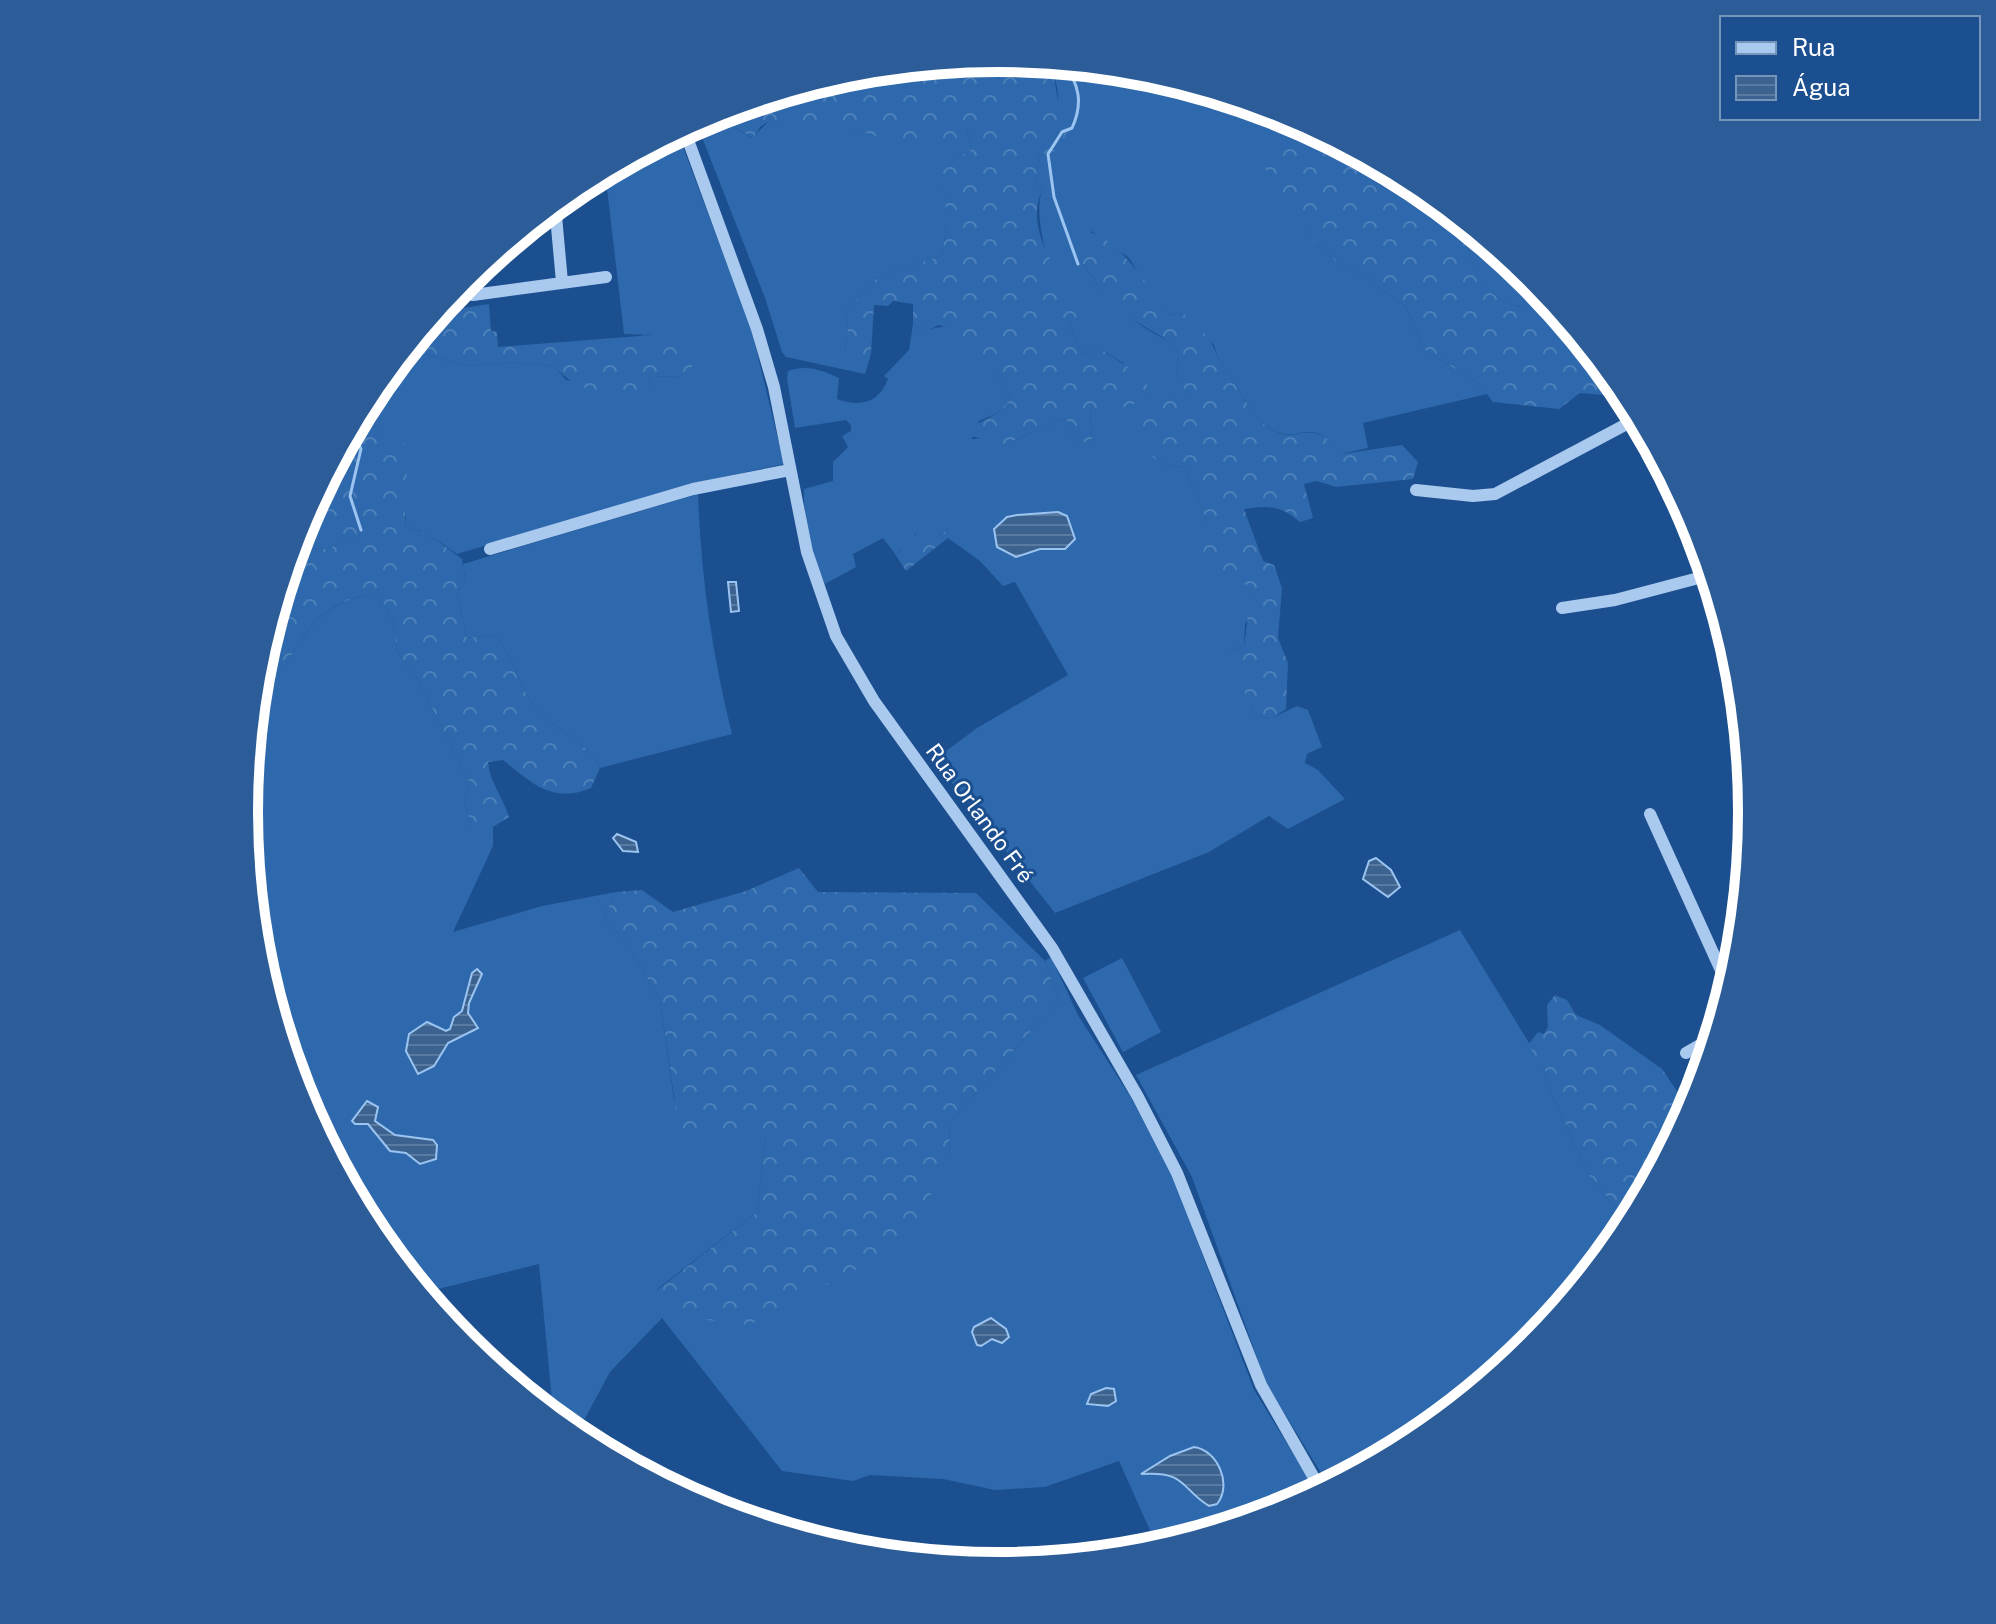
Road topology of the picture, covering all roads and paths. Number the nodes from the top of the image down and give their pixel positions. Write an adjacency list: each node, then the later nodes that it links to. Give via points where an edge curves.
1 (688, 140): 7 (street, Rua Orlando Fré, via 757,329)
2 (556, 219): 4 (street)
3 (606, 277): 4 (street)
4 (562, 282): 5 (street)
5 (470, 294)
6 (1627, 424): 8 (street, via 1495,494)
7 (790, 470): 9 (street, via 693,489); 16 (street, Rua Orlando Fré, via 807,552 836,636 874,701 1052,948 1138,1097 1177,1173 1261,1385)
8 (1416, 490)
9 (490, 549)
10 (1700, 578): 11 (street)
11 (1562, 608)
12 (1650, 814): 13 (street)
13 (1721, 970)
14 (1701, 1045): 15 (street)
15 (1686, 1053)
16 (1315, 1480)

